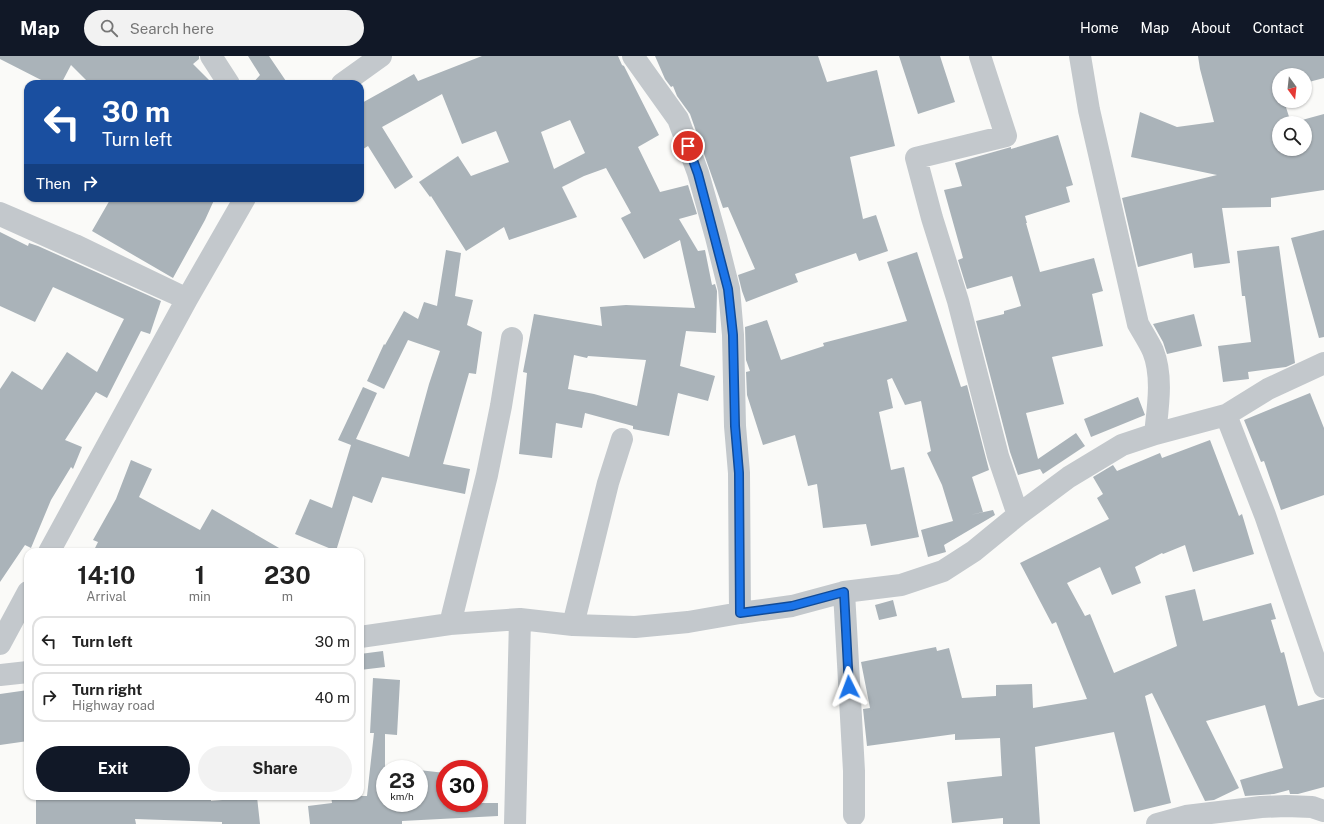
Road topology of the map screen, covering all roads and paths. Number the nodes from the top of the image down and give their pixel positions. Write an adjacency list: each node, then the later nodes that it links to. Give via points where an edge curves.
1 (211, 56): 6 (street)
2 (381, 56): 7 (street)
3 (633, 56): 20 (street, via 678,119 698,174 728,289 733,335 739,473)
4 (980, 56): 16 (street, via 1006,136 916,158 958,301 998,456)
5 (1080, 56): 14 (street, via 1089,110 1135,312 1156,361 1159,402)
6 (226, 80)
7 (348, 80)
8 (243, 202): 10 (street)
9 (0, 214): 10 (street)
10 (187, 299): 17 (street)
11 (512, 338): 22 (street, via 487,475)
12 (1324, 363): 13 (street, via 1268,389)
13 (1226, 415): 14 (street); 28 (street, via 1265,516)
14 (1155, 434): 16 (street, via 1122,446 1069,476)
15 (622, 439): 23 (street, via 608,483)
16 (1018, 515): 18 (street, via 974,551 943,571 901,585)
17 (51, 548)
18 (844, 592): 20 (street, via 792,606); 30 (street, via 854,770)
19 (24, 599): 25 (street)
20 (740, 613): 23 (street, via 688,622 635,627)
21 (520, 618): 22 (street); 23 (street); 31 (street)
22 (450, 624): 24 (street)
23 (573, 625)
24 (364, 636)
25 (0, 644)
26 (24, 672): 27 (street)
27 (0, 675)
28 (1324, 687)
29 (1324, 811): 32 (street, via 1312,807 1268,807 1186,816)
30 (854, 815)
31 (515, 824)
32 (1157, 824)

